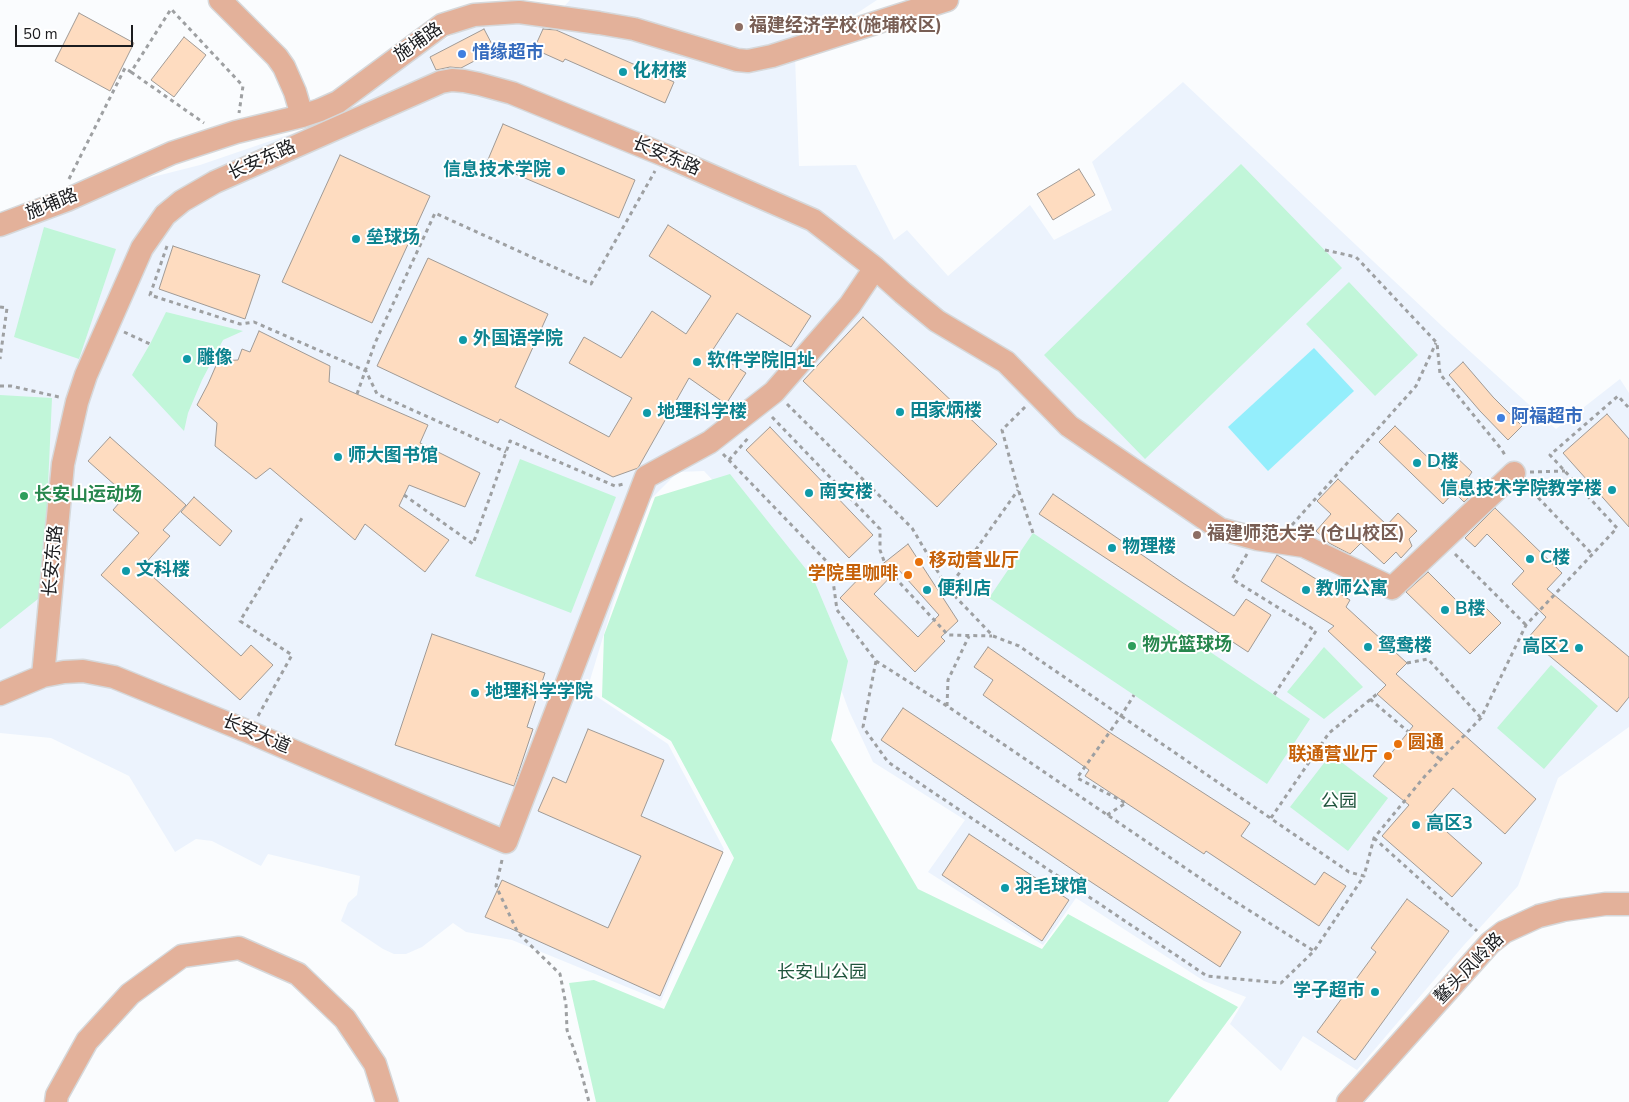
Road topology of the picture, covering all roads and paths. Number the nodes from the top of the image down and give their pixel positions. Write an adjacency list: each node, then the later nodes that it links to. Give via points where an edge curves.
1 (220, 0): 6 (street, via 277,57 295,92)
2 (479, 0): 4 (street)
3 (947, 0): 4 (street, 施埔路, via 748,61 616,26 530,13 474,15)
4 (442, 25): 6 (street, 施埔路, via 338,102)
5 (131, 72): 7 (path, via 204,123 222,121); 7 (path, via 170,9 243,86); 9 (path, via 125,68 75,164)
6 (302, 116): 7 (street, 施埔路)
7 (231, 134): 9 (street, 施埔路, via 159,158)
8 (664, 156): 13 (street, 长安东路, via 813,220); 15 (street, 长安东路, via 512,93 464,81 441,82 215,182 182,201 164,215 142,248); 19 (path, via 591,284 435,212 375,342)
9 (59, 203): 10 (street, 施埔路)
10 (0, 225)
11 (170, 238): 19 (path, via 150,296 240,324 254,322)
12 (1325, 250): 16 (path, via 1356,257)
13 (875, 268): 21 (street, via 850,305); 23 (street, 长安东路, via 937,321 1006,362)
14 (0, 307): 18 (path, via 7,308)
15 (108, 324): 17 (path); 24 (street, 长安东路)
16 (1437, 343): 32 (path, via 1440,374 1502,450); 38 (path, via 1416,386)
17 (150, 344)
18 (0, 359)
19 (366, 371): 22 (path); 29 (path, via 377,394)
20 (0, 386): 24 (path)
21 (774, 392): 28 (street); 41 (path, via 912,528)
22 (357, 394)
23 (1038, 394): 34 (path, via 1002,430); 38 (street, 长安东路, via 1069,426 1220,529)
24 (76, 402): 47 (street, 长安东路, via 63,464)
25 (1629, 408): 31 (path, via 1618,396 1550,455)
26 (769, 414): 43 (path, via 880,529 880,550 887,569 948,635)
27 (752, 434): 30 (path)
28 (710, 442): 30 (path); 33 (street)
29 (506, 452): 33 (path, via 510,441 615,486); 35 (path, via 472,544)
30 (729, 460): 45 (path, via 832,566 837,610)
31 (1565, 471): 32 (path); 40 (path, via 1617,528)
32 (1514, 472): 39 (street); 40 (path)
33 (646, 476): 61 (street)
34 (1018, 489): 37 (path); 41 (path)
35 (404, 495)
36 (302, 518): 56 (path, via 240,621 292,655)
37 (1033, 533)
38 (1267, 540): 39 (street, 长安东路, via 1304,546 1392,588); 51 (path, via 1232,579 1316,631)
39 (1442, 541): 42 (path)
40 (1592, 554): 42 (path)
41 (948, 589): 44 (path)
42 (1526, 625): 55 (path)
43 (969, 636): 44 (path); 53 (path, via 948,680)
44 (993, 636): 54 (path, via 1019,646)
45 (876, 661): 53 (path); 65 (path, via 863,727 888,762 1207,976 1281,983)
46 (1407, 663): 55 (path, via 1428,659)
47 (43, 676): 48 (street, 长安大道); 56 (street, 长安大道, via 83,671 114,677)
48 (0, 694)
49 (1377, 694): 52 (path)
50 (1134, 695): 54 (path)
51 (1274, 695)
52 (1370, 699): 57 (path); 59 (path, via 1329,732)
53 (947, 706): 58 (path)
54 (1121, 716): 58 (path, via 1077,778 1126,803); 59 (path)
55 (1481, 718): 57 (path)
56 (249, 732): 61 (street, 长安大道)
57 (1440, 759): 60 (path)
58 (1107, 815): 65 (path)
59 (1271, 818): 62 (path, via 1349,872)
60 (1374, 838): 62 (path); 64 (path)
61 (506, 842): 68 (path, via 496,886 518,933 560,974 567,1030)
62 (1364, 876): 65 (path)
63 (1629, 904): 64 (street, 鳌头凤岭路, via 1588,906 1539,916 1504,932)
64 (1490, 944): 69 (street, 鳌头凤岭路)
65 (1314, 951)
66 (56, 1102): 67 (street, via 87,1041 130,994 182,956 238,948 298,974 346,1019 375,1064)
67 (387, 1102)
68 (589, 1102)
69 (1348, 1102)

